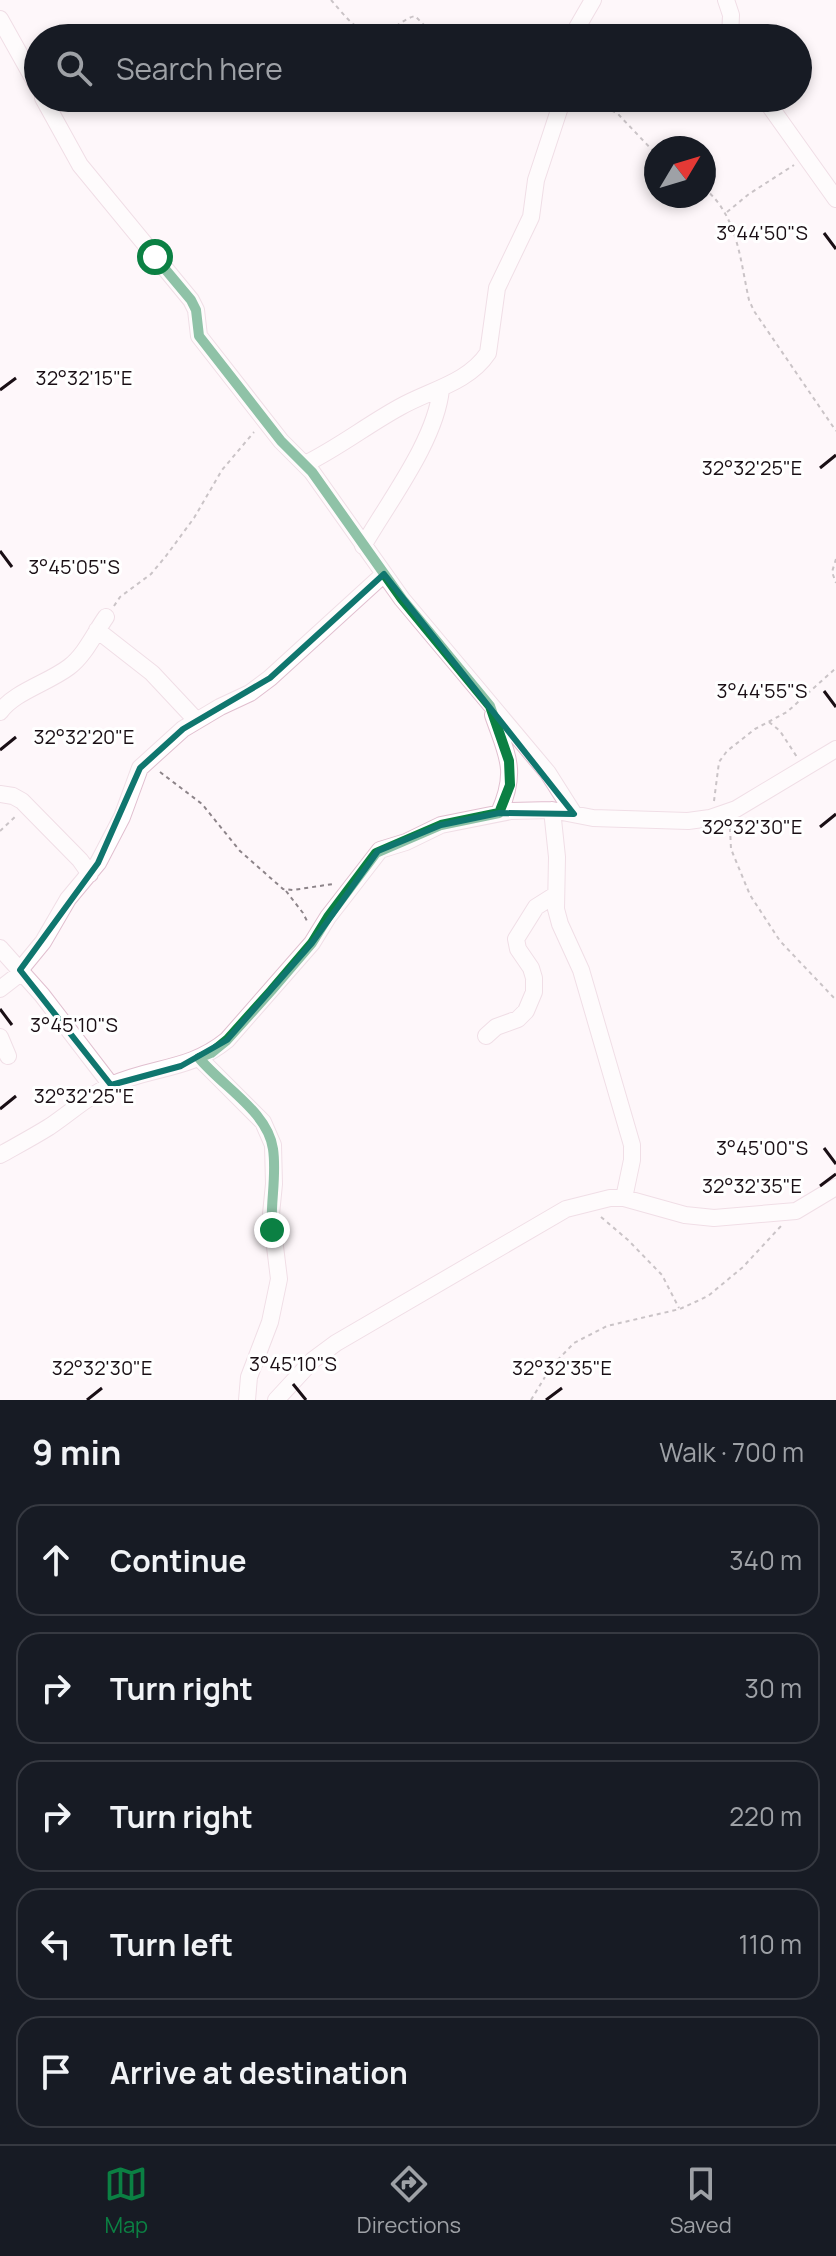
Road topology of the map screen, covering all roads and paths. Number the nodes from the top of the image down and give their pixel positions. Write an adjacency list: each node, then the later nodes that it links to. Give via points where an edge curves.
1 (331, 0): 5 (path)
2 (593, 0): 8 (street)
3 (726, 0): 9 (street)
4 (0, 19): 10 (street)
5 (355, 24)
6 (397, 24): 7 (path, via 415,16)
7 (424, 24)
8 (579, 24)
9 (731, 24)
10 (24, 62)
11 (51, 112): 21 (street, via 80,165 191,300 199,336)
12 (558, 112): 20 (street, via 536,180 531,217 497,288 488,353)
13 (615, 112): 15 (path)
14 (774, 112): 16 (street)
15 (644, 141)
16 (806, 159): 18 (street); 19 (path)
17 (716, 199): 19 (path)
18 (836, 199)
19 (726, 213): 22 (path, via 754,311)
20 (441, 389): 23 (street, via 400,407); 24 (street, via 423,443)
21 (264, 418): 23 (street); 28 (path, via 222,470 166,556 120,597)
22 (836, 431)
23 (305, 464): 24 (street)
24 (363, 546): 26 (street)
25 (836, 559): 27 (path)
26 (384, 574): 30 (street); 32 (street, via 270,678)
27 (836, 583)
28 (101, 624): 31 (street, via 71,665); 32 (street)
29 (836, 668): 33 (path, via 787,712)
30 (490, 706): 41 (street, via 509,761 510,785); 42 (street, via 548,773)
31 (0, 712)
32 (196, 720): 36 (street)
33 (768, 721): 35 (path); 43 (path, via 719,762)
34 (836, 749): 39 (street)
35 (797, 757)
36 (147, 761): 45 (street); 47 (path, via 202,804 240,851)
37 (0, 794): 38 (street)
38 (28, 806): 44 (path); 45 (street)
39 (736, 809): 43 (street); 53 (path, via 731,849 750,895 780,941)
40 (552, 810): 41 (street); 42 (street); 48 (street)
41 (499, 813): 46 (street, via 441,825 380,850)
42 (574, 814): 43 (street)
43 (710, 818)
44 (0, 831)
45 (90, 874): 51 (street)
46 (355, 881): 47 (path); 49 (street)
47 (285, 890): 49 (path, via 303,913)
48 (555, 895): 54 (street, via 536,907 516,939 534,978 526,1011); 61 (street, via 632,1145)
49 (312, 943): 57 (street, via 227,1040)
50 (0, 948): 51 (street)
51 (21, 971): 52 (street); 58 (street)
52 (0, 989)
53 (836, 1000)
54 (486, 1036)
55 (0, 1037): 56 (street)
56 (8, 1056)
57 (199, 1058): 58 (street); 65 (street, via 263,1122 273,1145 271,1214 279,1279)
58 (111, 1085): 59 (street)
59 (0, 1155)
60 (836, 1187): 63 (street)
61 (624, 1198): 62 (street); 63 (street, via 714,1218)
62 (584, 1204): 64 (path, via 662,1275); 66 (street, via 566,1209 336,1343)
63 (796, 1211): 64 (path, via 743,1267 708,1296)
64 (680, 1309): 67 (path, via 582,1337 551,1367)
65 (247, 1400)
66 (276, 1400)
67 (531, 1400)

